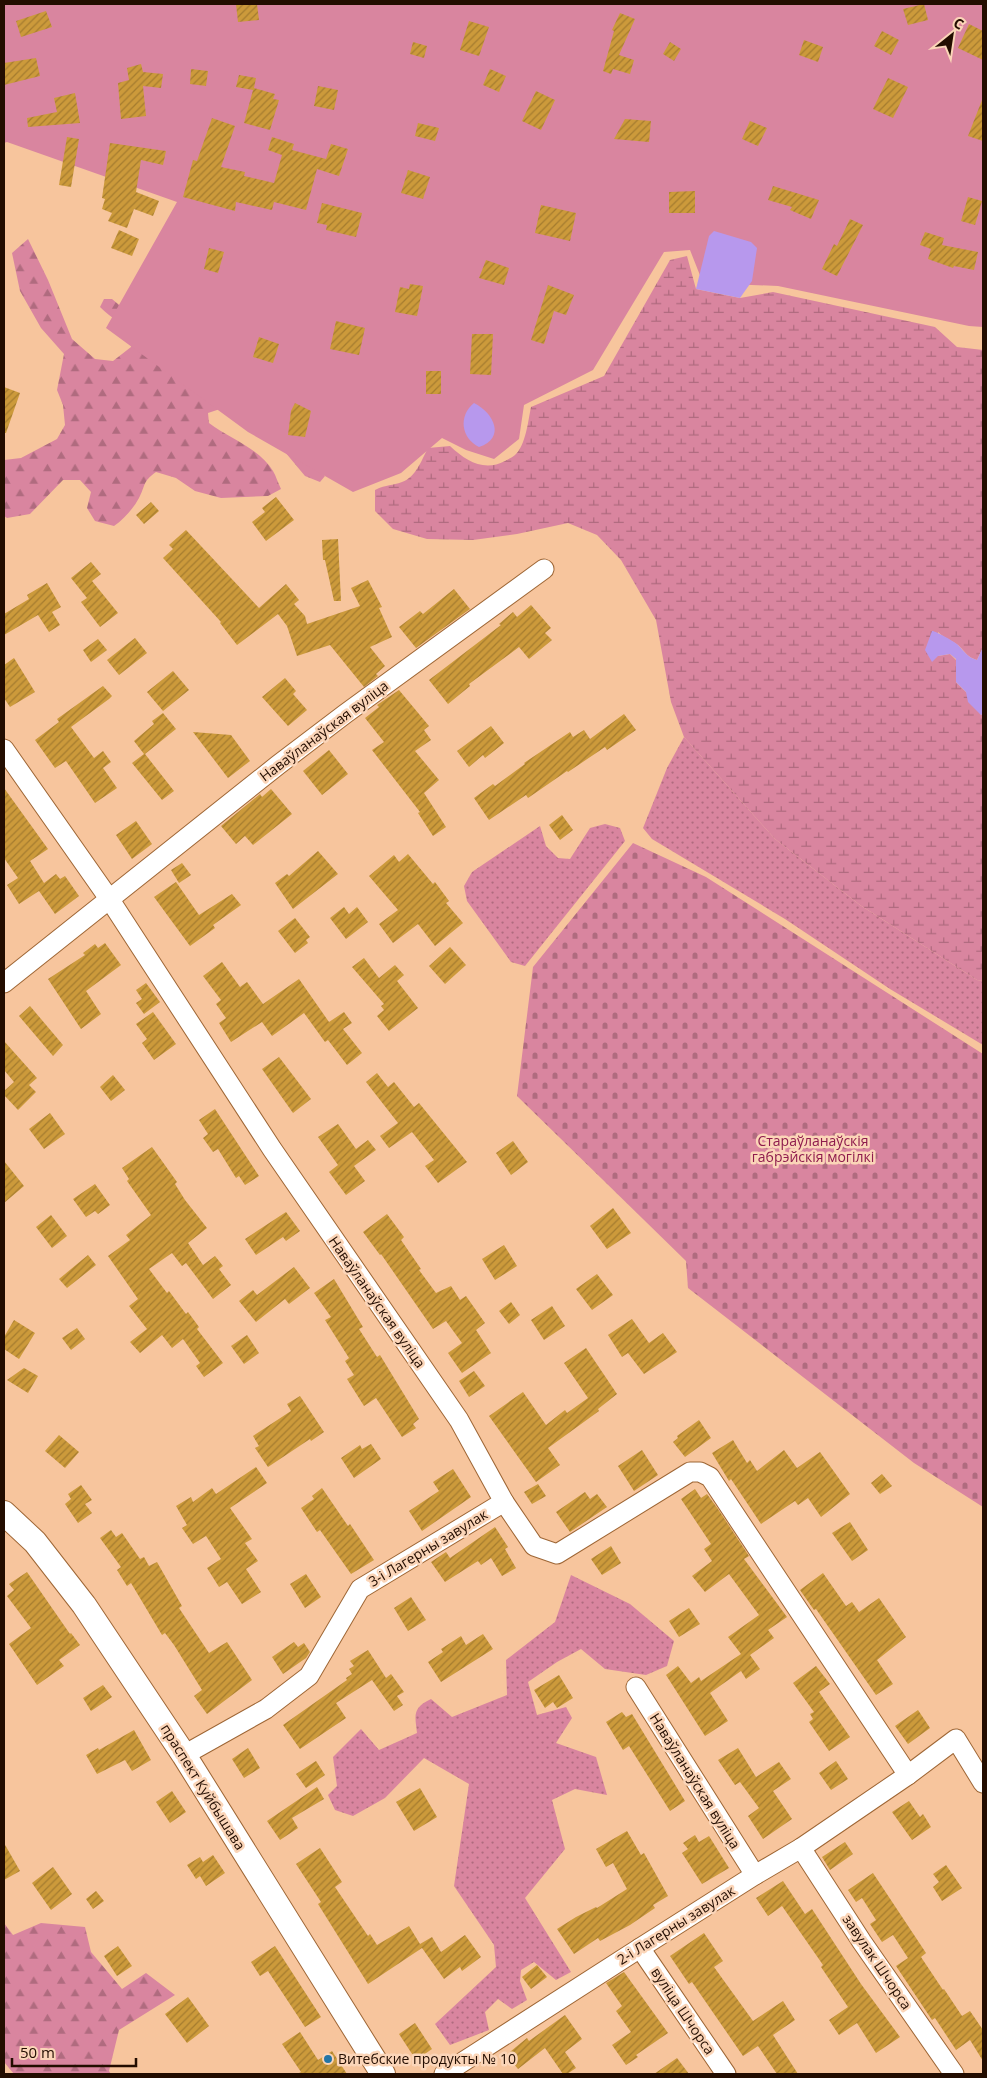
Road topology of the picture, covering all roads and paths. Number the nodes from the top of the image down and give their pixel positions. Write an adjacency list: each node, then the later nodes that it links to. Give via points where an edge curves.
1 (544, 569): 3 (street, Наваўланаўская вуліца, via 322,731)
2 (4, 749): 3 (street, Наваўланаўская вуліца)
3 (110, 900): 4 (street); 5 (street, Наваўланаўская вуліца, via 272,1149 459,1420)
4 (4, 983)
5 (504, 1502): 8 (street, 3-і Лагерны завулак, via 360,1589 309,1676 266,1709); 9 (street, Наваўланаўская вуліца, via 534,1546 558,1554 690,1472 710,1477)
6 (4, 1513): 8 (street, праспект Куйбышава, via 35,1542 84,1605)
7 (636, 1687): 12 (street, Наваўланаўская вуліца)
8 (184, 1755): 14 (street, праспект Куйбышава)
9 (908, 1775): 10 (street, 2-і Лагерны завулак, via 956,1739); 11 (street, 2-і Лагерны завулак)
10 (983, 1783)
11 (801, 1848): 12 (street, 2-і Лагерны завулак); 17 (street, завулак Шчорса)
12 (755, 1875): 13 (street, 2-і Лагерны завулак)
13 (640, 1948): 15 (street, 2-і Лагерны завулак); 16 (street, вуліца Шчорса)
14 (383, 2074)
15 (444, 2074)
16 (726, 2074)
17 (954, 2074)

